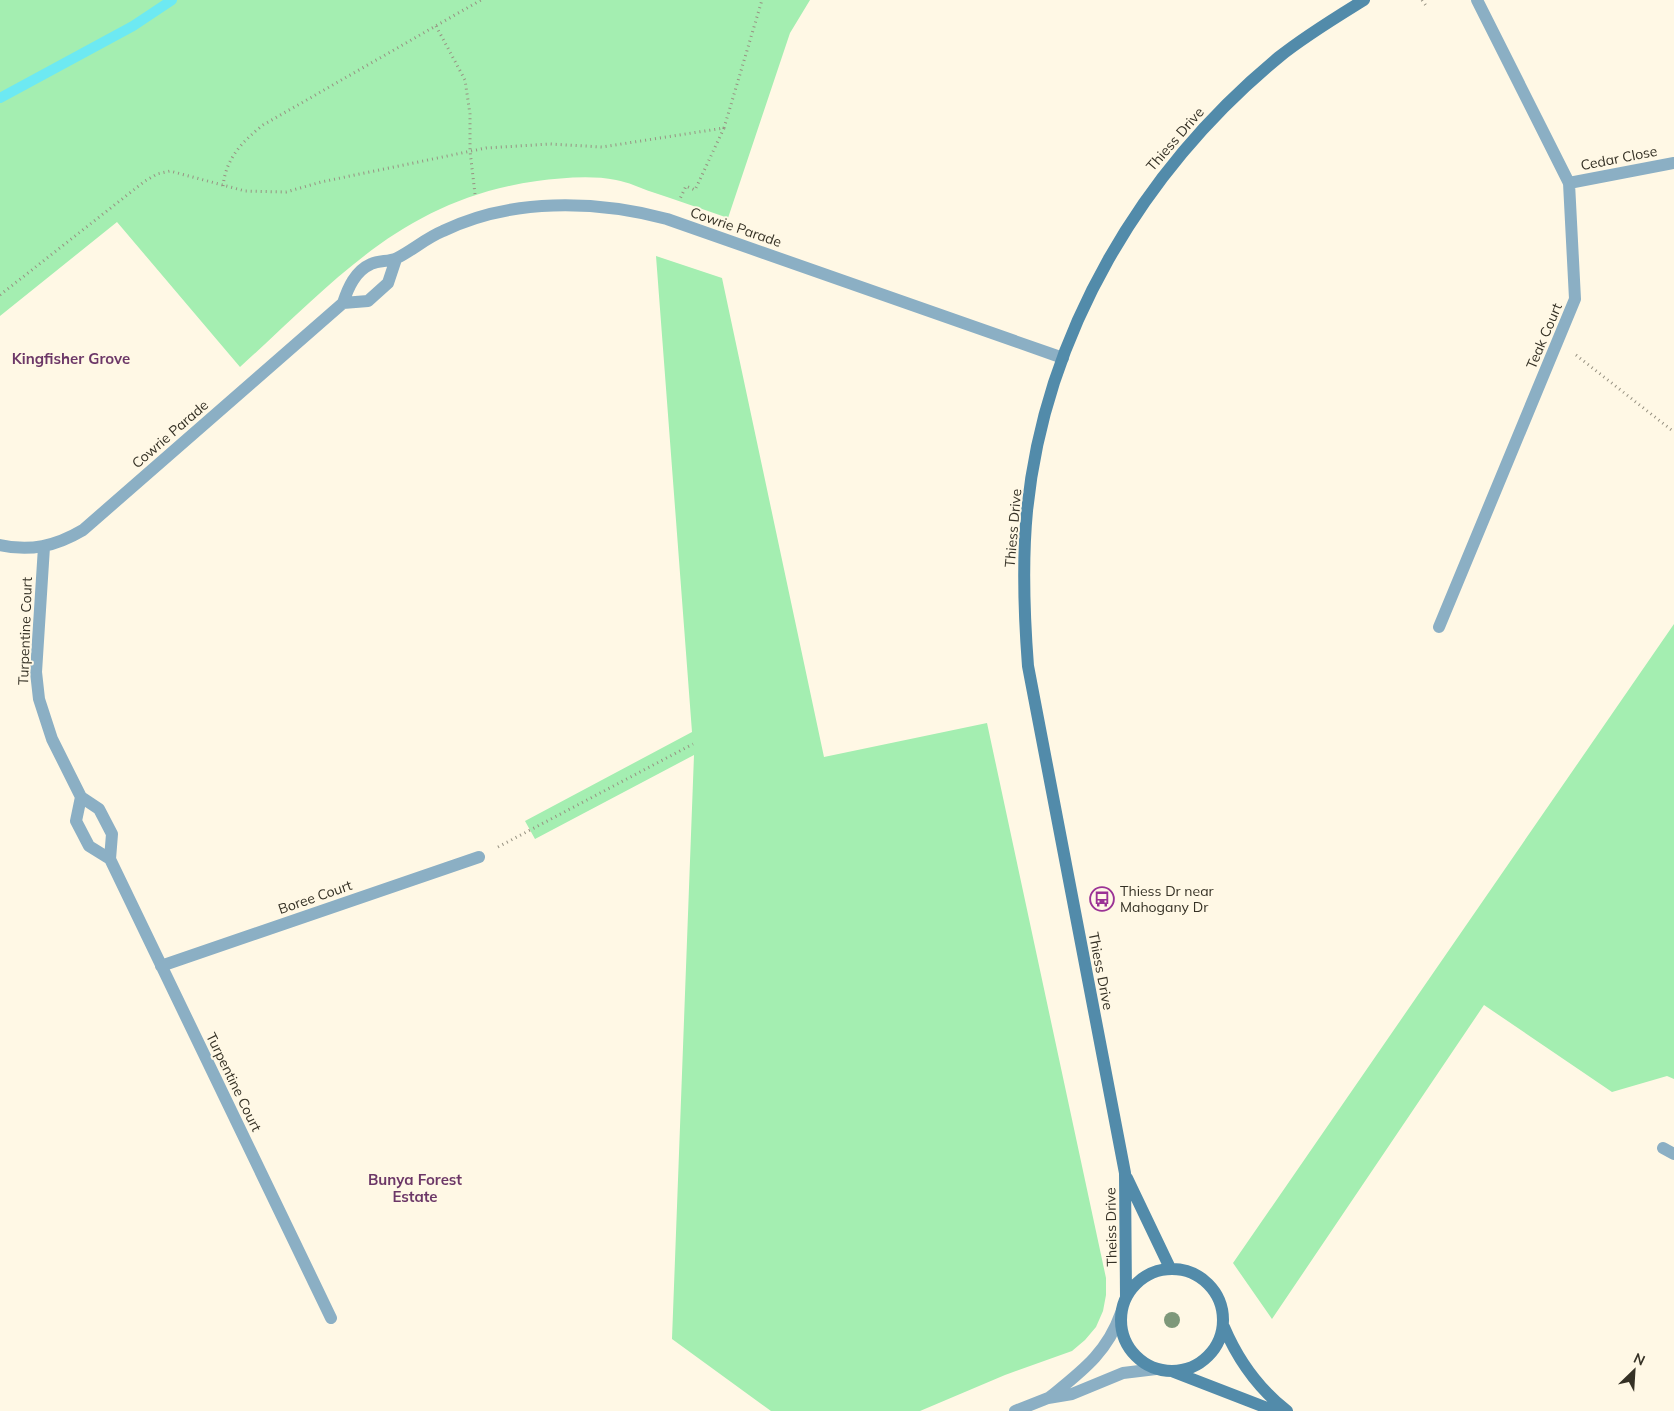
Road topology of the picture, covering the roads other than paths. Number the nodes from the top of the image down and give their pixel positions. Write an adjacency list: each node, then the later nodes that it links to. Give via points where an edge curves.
1 (1364, 0): 7 (street, Thiess Drive, via 1273,62 1239,91 1166,170 1107,260)
2 (1476, 0): 4 (street, Teak Court)
3 (1674, 163): 4 (street, Cedar Close)
4 (1570, 183): 10 (street, Teak Court, via 1575,299)
5 (396, 259): 6 (street, Cowrie Parade, via 371,264 350,282); 6 (street, via 388,283 368,302); 7 (street, Cowrie Parade, via 442,231 480,217 513,210 572,205 637,212 670,220)
6 (343, 303): 9 (street, Cowrie Parade, via 83,530)
7 (1063, 358): 15 (street, Thiess Drive, via 1035,458 1027,510 1025,631 1036,717)
8 (0, 544): 9 (street, Cowrie Parade)
9 (44, 547): 11 (street, Turpentine Court, via 36,672 39,699 52,739)
10 (1440, 627)
11 (81, 797): 13 (street, Turpentine Court, via 99,809 112,834); 13 (street, via 76,821 89,846)
12 (479, 857): 14 (street, Boree Court)
13 (110, 859): 14 (street, Turpentine Court)
14 (161, 966): 19 (street, Turpentine Court)
15 (1125, 1173): 16 (street, Theiss Drive); 17 (street, Theiss Drive)
16 (1170, 1268): 17 (street, via 1152,1272 1137,1282); 20 (street, via 1188,1271 1204,1280 1216,1293)
17 (1126, 1296): 18 (street)
18 (1121, 1313): 21 (street, via 1121,1331 1128,1348 1140,1361); 23 (street, via 1110,1337 1092,1362)
19 (332, 1318)
20 (1224, 1327): 22 (street, via 1218,1344 1207,1359 1192,1368); 26 (street, via 1239,1358 1256,1382)
21 (1156, 1369): 22 (street); 23 (street, via 1123,1372 1072,1394)
22 (1174, 1372): 25 (street)
23 (1048, 1398): 24 (street)
24 (1015, 1411)
25 (1276, 1411)
26 (1287, 1411)

